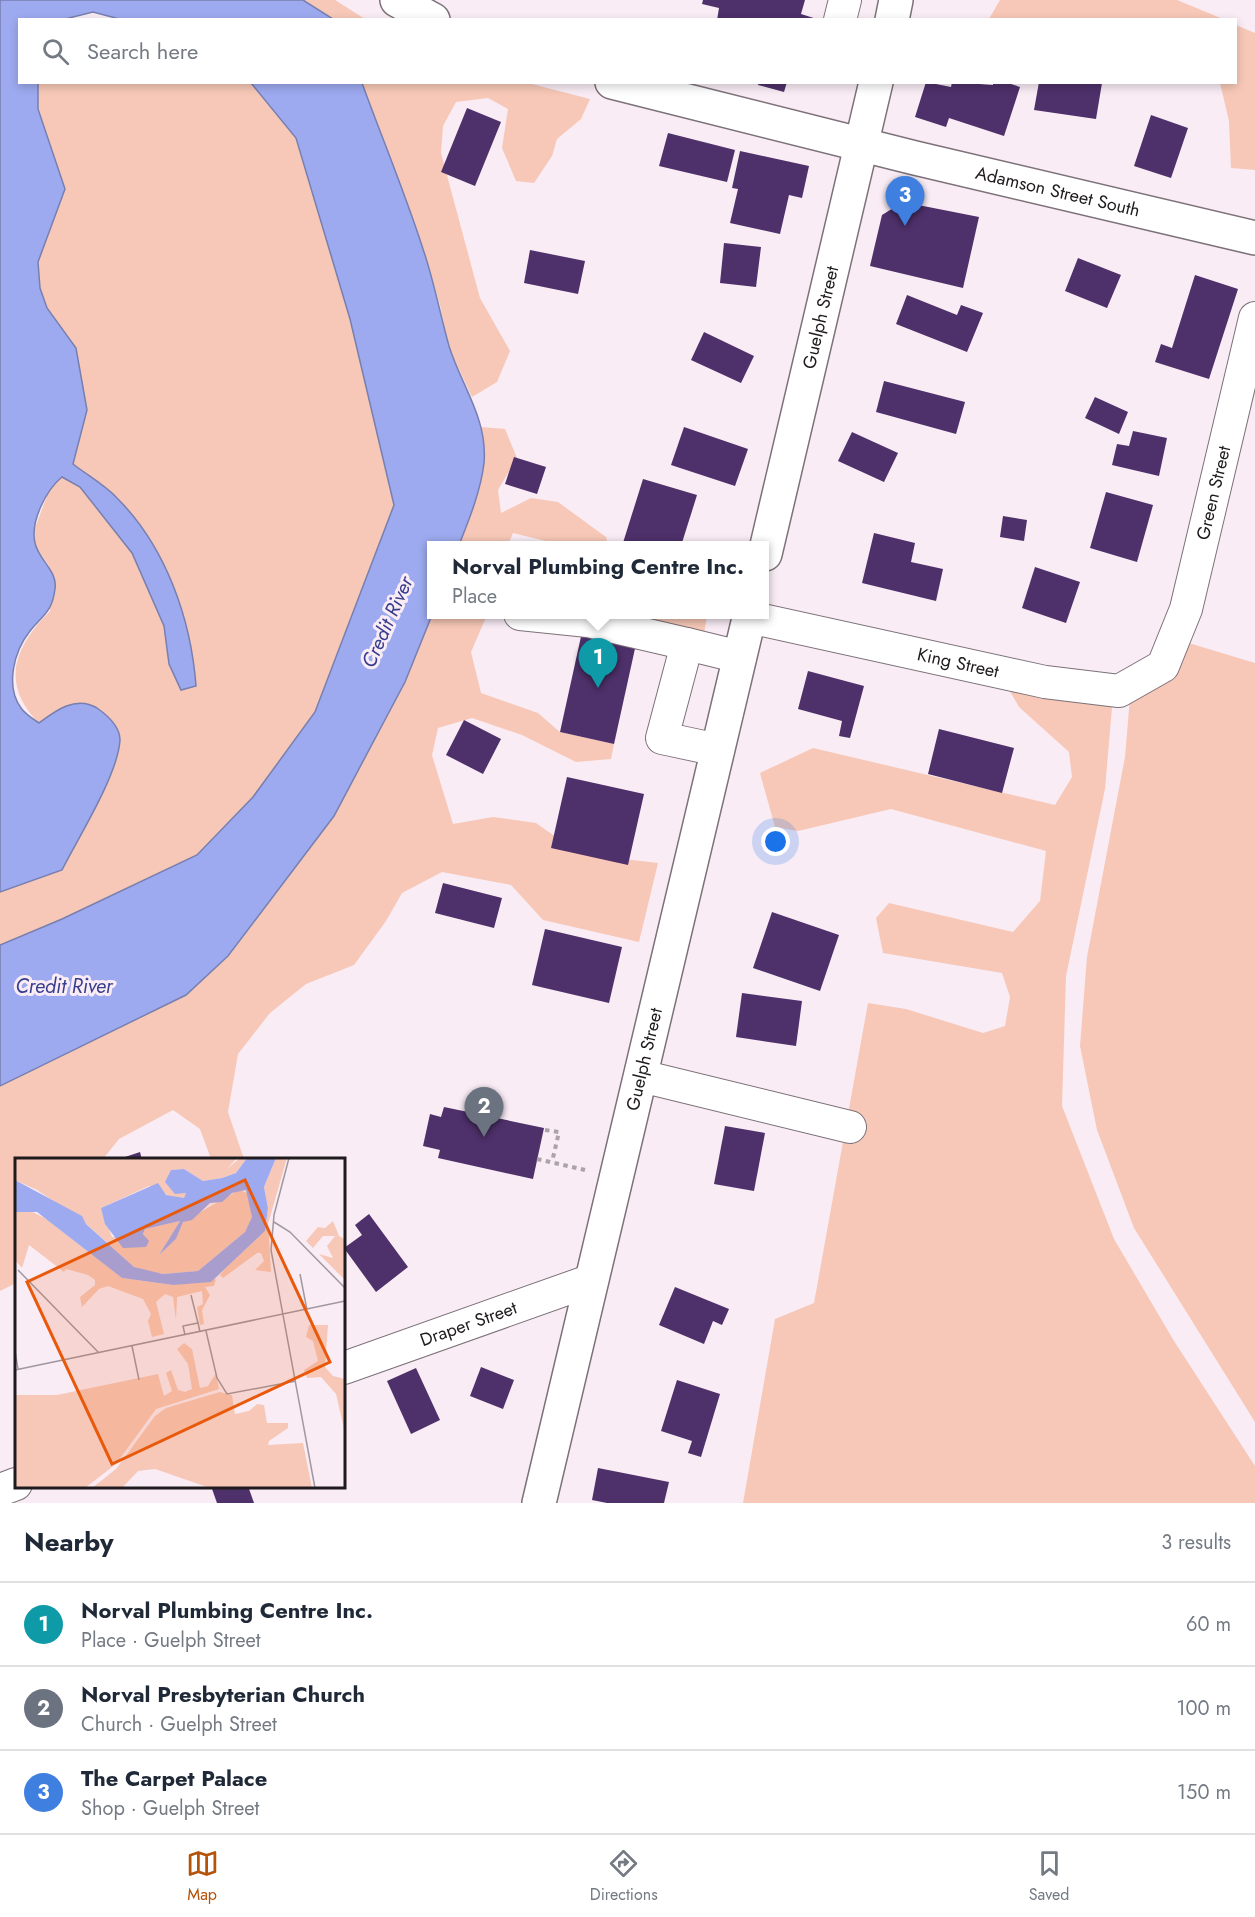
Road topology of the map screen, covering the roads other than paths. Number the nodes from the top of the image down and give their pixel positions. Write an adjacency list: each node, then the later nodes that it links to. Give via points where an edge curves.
1 (397, 0): 4 (main road)
2 (845, 0): 5 (street)
3 (897, 0): 6 (main road)
4 (429, 18)
5 (840, 18)
6 (892, 18)
7 (620, 84): 9 (main road, Adamson Street South)
8 (876, 84): 9 (main road, Guelph Street)
9 (862, 144): 10 (main road, Adamson Street South); 12 (main road, Guelph Street)
10 (1255, 238)
11 (1255, 318): 18 (street, Green Street, via 1186,609)
12 (768, 541)
13 (565, 619): 16 (street)
14 (749, 619): 17 (main road, Guelph Street)
15 (763, 619): 18 (street, King Street, via 1046,682 1119,691)
16 (687, 644): 17 (street); 19 (street, via 662,738)
17 (740, 657): 19 (main road, Guelph Street)
18 (1163, 666)
19 (718, 750): 20 (main road, Guelph Street)
20 (641, 1076): 21 (street); 22 (main road, Guelph Street)
21 (850, 1127)
22 (592, 1280): 23 (street, Draper Street); 26 (main road, Guelph Street)
23 (345, 1368)
24 (15, 1484): 25 (street)
25 (0, 1490)
26 (539, 1503)

